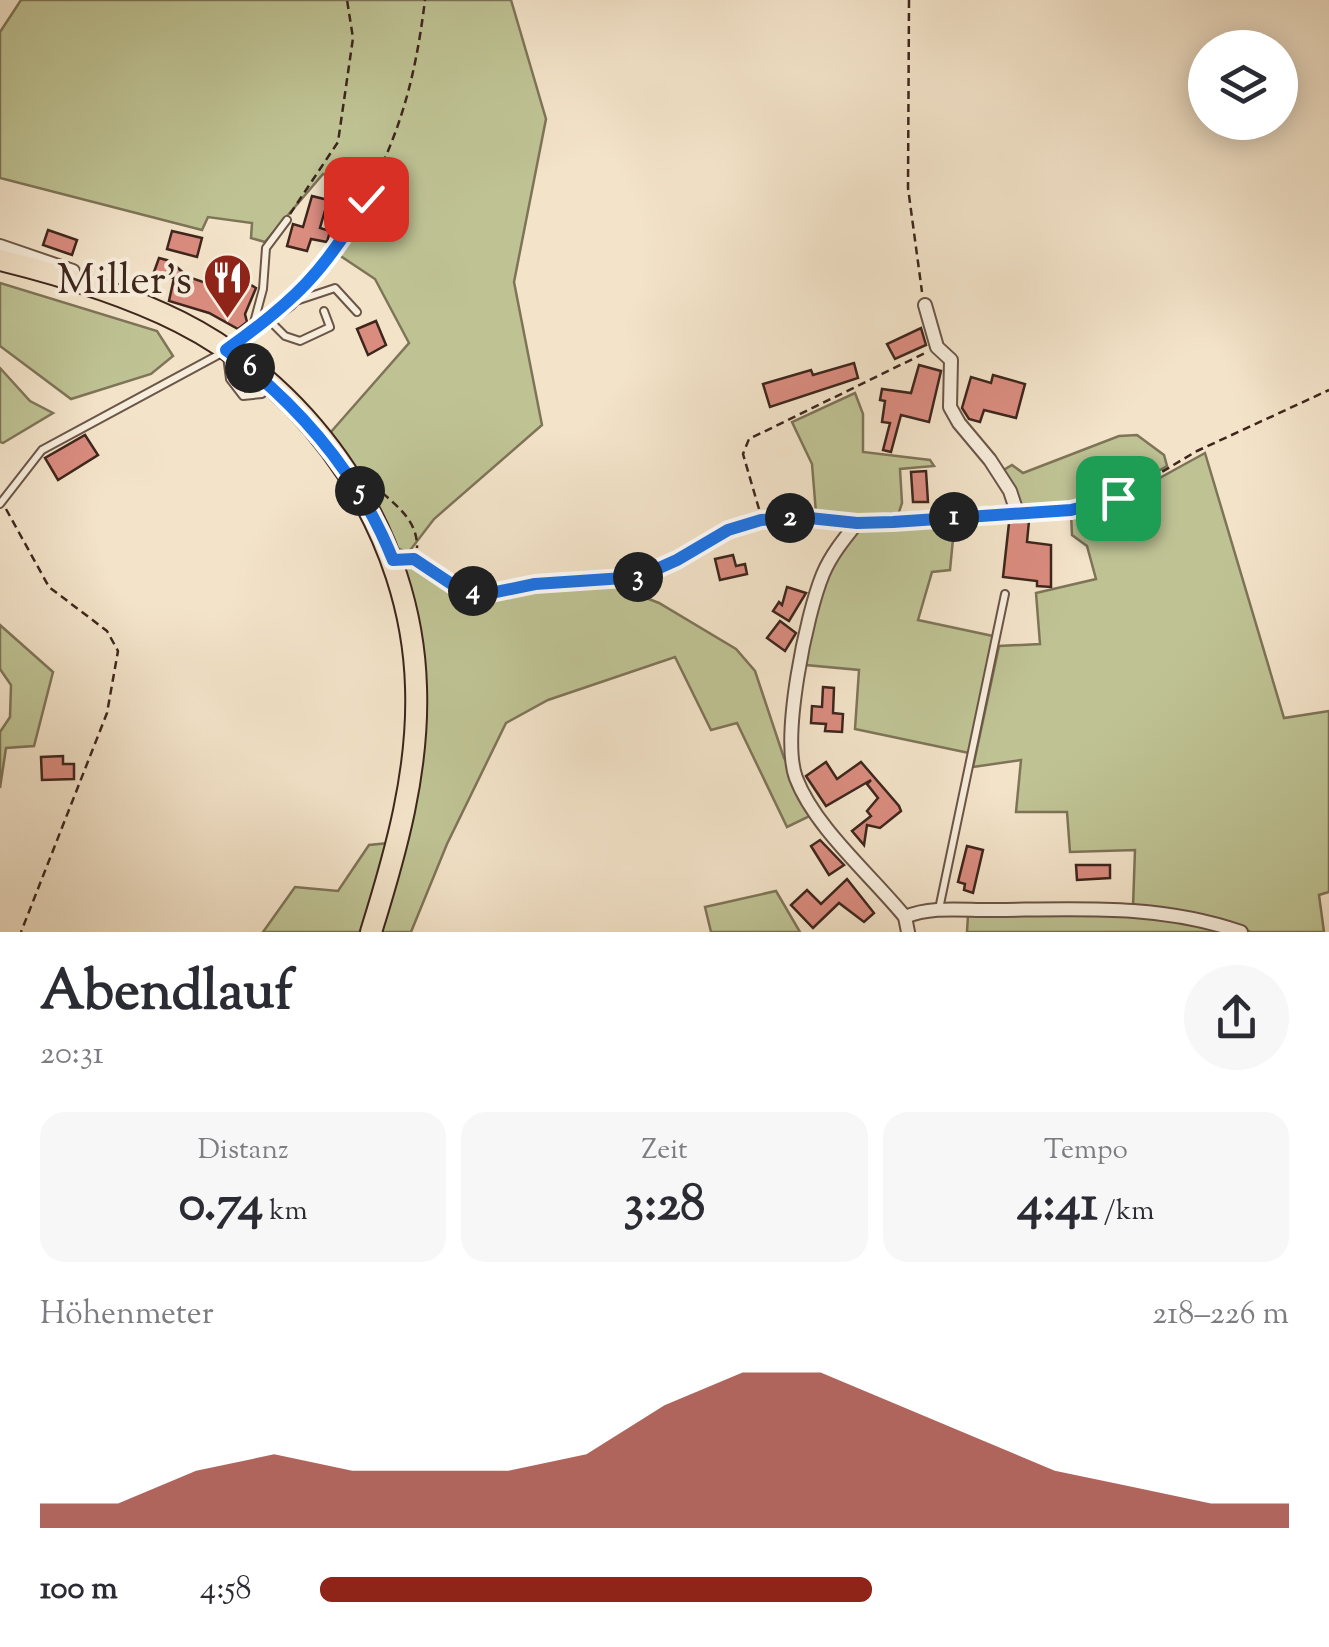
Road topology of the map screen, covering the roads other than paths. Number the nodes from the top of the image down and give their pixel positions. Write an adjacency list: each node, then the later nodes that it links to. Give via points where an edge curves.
1 (287, 220): 11 (lane, via 266,248)
2 (347, 232): 6 (street)
3 (0, 246): 5 (street, via 77,273)
4 (0, 260): 5 (main road)
5 (85, 284): 12 (main road, via 179,321)
6 (290, 303): 9 (lane, via 335,288); 10 (street)
7 (924, 305): 14 (street, via 937,347 951,360 950,408 1010,491 1017,512)
8 (324, 310): 10 (lane, via 330,327 300,341)
9 (357, 312)
10 (270, 320): 11 (street)
11 (253, 332): 12 (street)
12 (226, 350): 13 (lane, via 42,450); 15 (main road, via 271,386 353,482)
13 (1, 503)
14 (857, 523): 15 (street, via 761,520 639,577 491,593 453,585); 18 (street, via 834,553 814,598 792,756 810,803)
15 (404, 559): 19 (main road, via 415,729 398,842)
16 (1006, 594): 17 (lane)
17 (939, 910): 18 (street); 21 (street, via 1119,908 1198,918)
18 (905, 916): 20 (street)
19 (371, 932)
20 (908, 932)
21 (1241, 932)

